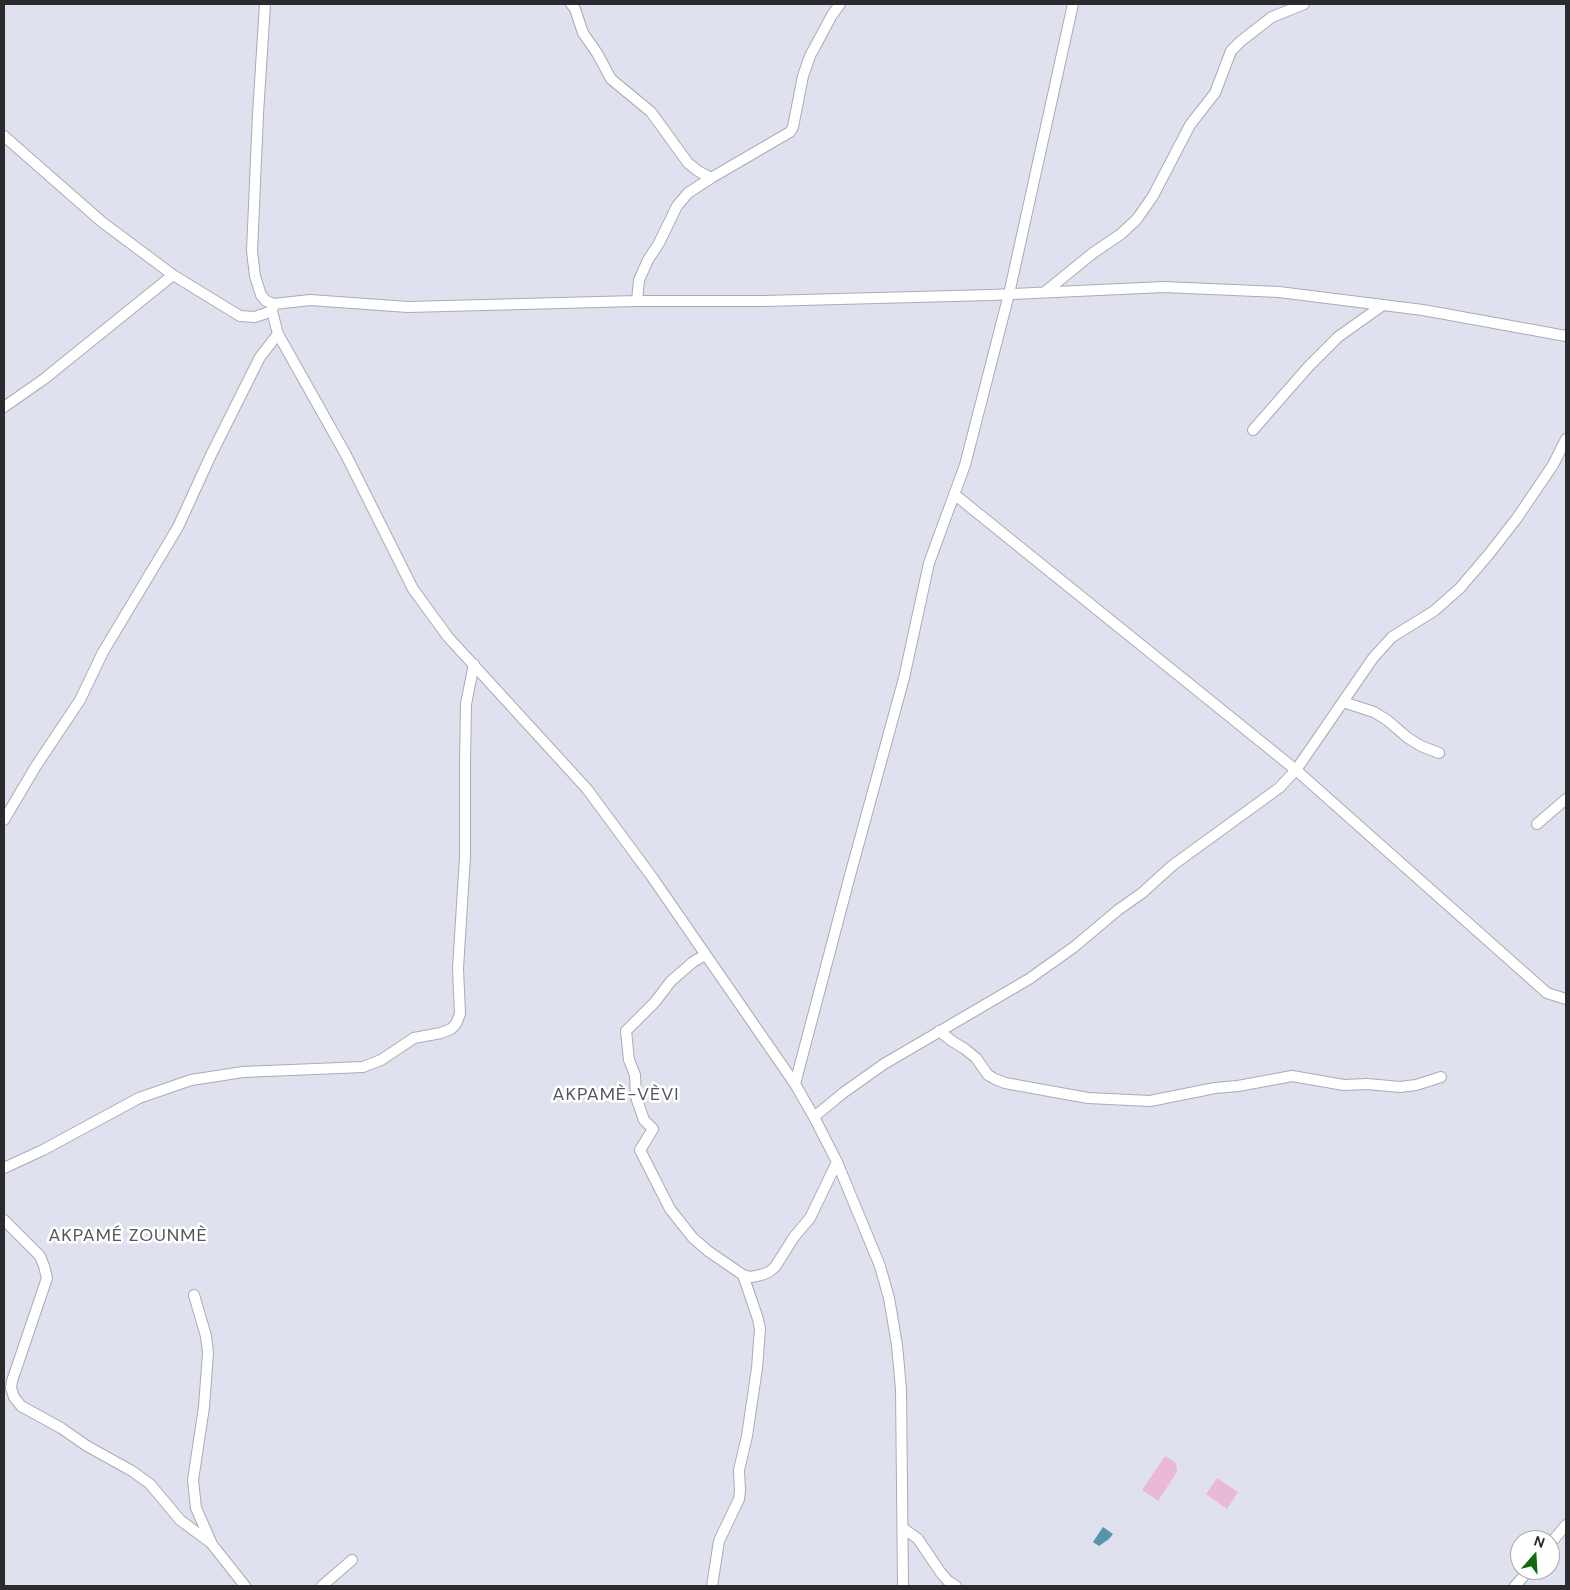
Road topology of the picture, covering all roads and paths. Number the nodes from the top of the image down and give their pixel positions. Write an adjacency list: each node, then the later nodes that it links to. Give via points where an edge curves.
1 (265, 4): 13 (street, via 252,251 261,295)
2 (571, 4): 7 (street, via 583,33 611,79 651,112 688,163)
3 (840, 4): 7 (street, via 810,56 790,132)
4 (1073, 4): 10 (street)
5 (1304, 4): 9 (street, via 1272,17 1231,51 1215,93 1190,125 1153,196 1137,219)
6 (4, 136): 8 (street, via 102,222)
7 (711, 178): 11 (street, via 688,193 677,206 639,280)
8 (173, 275): 13 (street, via 240,316 255,318); 16 (street, via 44,379)
9 (1045, 292): 10 (street); 12 (street, via 1164,287 1279,292)
10 (1009, 294): 11 (street); 19 (street)
11 (637, 301): 13 (street, via 408,307 310,300)
12 (1383, 305): 15 (street); 17 (street, via 1338,337)
13 (273, 308): 14 (street)
14 (278, 334): 20 (street, via 346,455 413,589 448,637); 25 (street, via 260,357 178,527 103,652 80,700)
15 (1566, 336)
16 (4, 406)
17 (1253, 430)
18 (1566, 440): 21 (street, via 1553,465 1489,554 1460,588 1434,611 1392,637 1373,658)
19 (954, 494): 23 (street); 31 (street, via 929,563 904,678)
20 (474, 664): 27 (street, via 587,789); 34 (street, via 466,704 465,857 458,968 460,1014 451,1030 414,1038 381,1060 363,1067 243,1072 191,1080 138,1098)
21 (1343, 702): 22 (street, via 1374,712 1408,738); 23 (street)
22 (1439, 753)
23 (1296, 770): 28 (street, via 1547,993); 29 (street, via 1279,788 1173,865 1074,947 1028,980)
24 (1566, 799): 26 (street)
25 (4, 820)
26 (1537, 824)
27 (705, 955): 31 (street); 36 (street, via 671,981 626,1031 629,1060 635,1075 636,1097 644,1120 653,1129 640,1150 662,1194 693,1238)
28 (1566, 999)
29 (940, 1031): 30 (street, via 965,1048 995,1079 1088,1098 1150,1101 1292,1076 1344,1085 1400,1087); 32 (street, via 884,1064)
30 (1441, 1077)
31 (795, 1084): 32 (street)
32 (814, 1117): 33 (street)
33 (838, 1162): 36 (street, via 815,1210 775,1267 761,1275); 38 (street, via 880,1266 889,1298 901,1389)
34 (4, 1168)
35 (4, 1220): 39 (street, via 40,1256 47,1278 12,1381 14,1397 21,1406 150,1484 180,1520)
36 (743, 1275): 43 (street, via 760,1329 757,1368 739,1470 739,1499 719,1542)
37 (194, 1295): 39 (street, via 208,1354 194,1480 196,1508)
38 (903, 1528): 44 (street); 45 (street, via 918,1539 941,1573)
39 (211, 1543): 41 (street)
40 (352, 1560): 42 (street)
41 (245, 1586)
42 (322, 1586)
43 (712, 1586)
44 (903, 1586)
45 (956, 1586)

